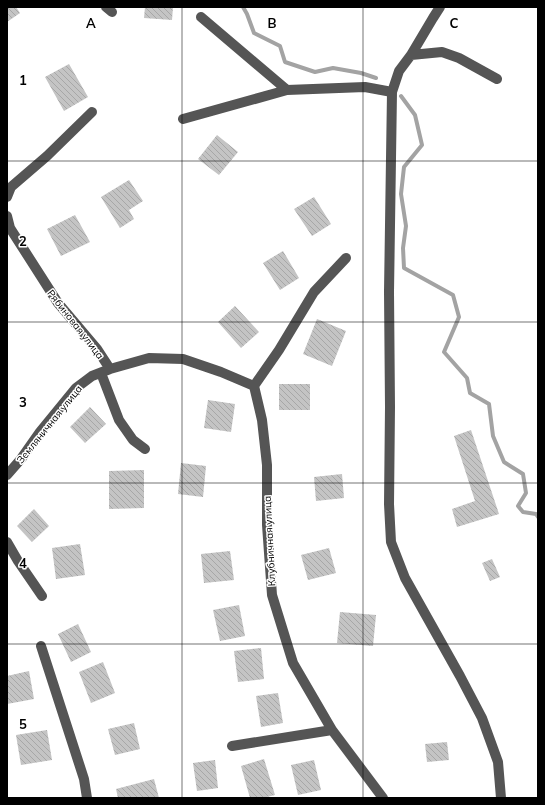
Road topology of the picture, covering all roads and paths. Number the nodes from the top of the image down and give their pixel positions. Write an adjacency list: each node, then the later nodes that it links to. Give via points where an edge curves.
1 (440, 7): 3 (street)
2 (201, 17): 5 (street)
3 (411, 54): 4 (street, via 442,52 459,58); 6 (street, via 399,71)
4 (497, 79)
5 (287, 90): 6 (street, via 365,87); 8 (street)
6 (392, 92): 24 (street, via 389,292 391,542 405,578 482,718 498,762)
7 (92, 112): 9 (street, via 11,187)
8 (183, 119)
9 (7, 197)
10 (7, 216): 11 (street, Рябиновая улица)
11 (8, 227): 13 (street, Рябиновая улица, via 58,303 97,349)
12 (346, 258): 14 (street, via 314,292)
13 (106, 371): 14 (street, Земляничная улица, via 149,358 183,359); 15 (street, Рябиновая улица, via 119,420 133,440); 16 (street, Земляничная улица, via 92,376 76,388)
14 (254, 386): 20 (street, Клубничная улица, via 262,420 267,465 267,525 272,595 293,663)
15 (145, 449)
16 (7, 475)
17 (7, 542): 18 (street)
18 (42, 596)
19 (41, 646): 22 (street, via 84,779)
20 (332, 730): 21 (street); 23 (street, Клубничная улица)
21 (232, 746)
22 (87, 798)
23 (383, 798)
24 (501, 798)

